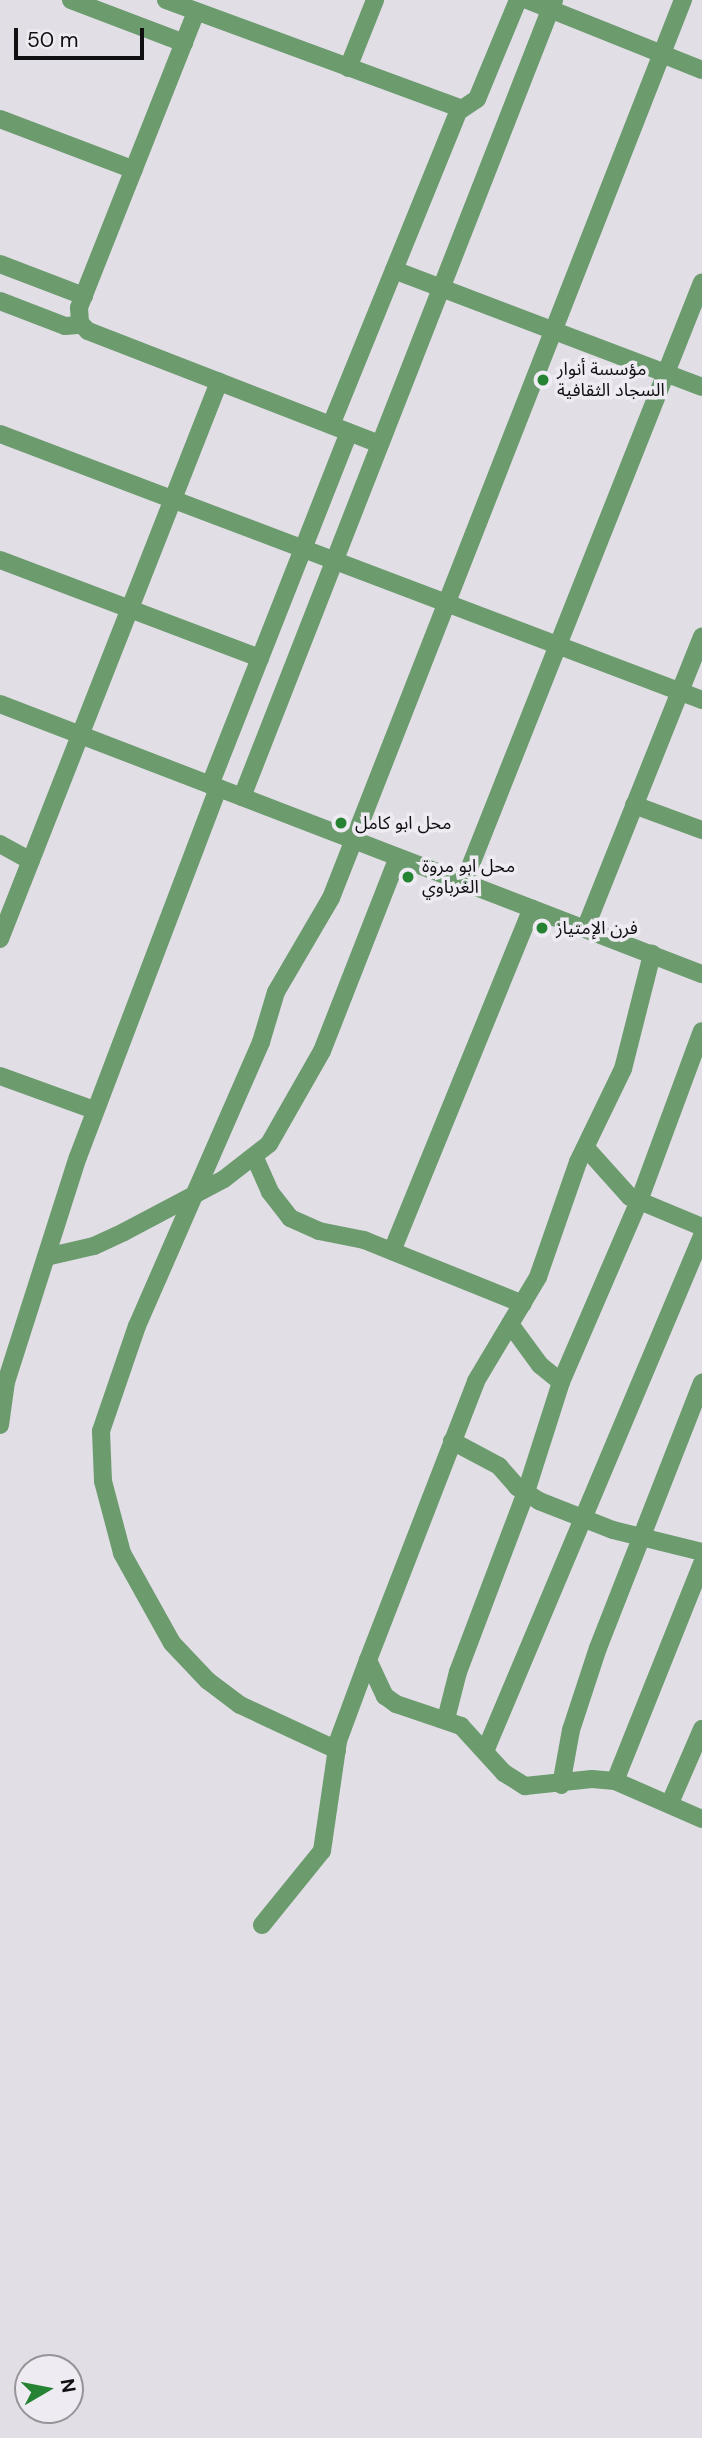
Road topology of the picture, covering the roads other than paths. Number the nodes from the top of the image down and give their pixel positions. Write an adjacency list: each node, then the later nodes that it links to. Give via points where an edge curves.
1 (71, 0): 9 (street)
2 (166, 0): 8 (street)
3 (375, 0): 11 (street)
4 (518, 0): 13 (street, via 475,102)
5 (527, 0): 7 (street)
6 (683, 0): 10 (street)
7 (552, 5): 10 (street); 19 (street)
8 (196, 12): 9 (street); 11 (street)
9 (184, 43): 15 (street)
10 (662, 54): 12 (street); 23 (street)
11 (348, 68): 13 (street)
12 (702, 70)
13 (459, 109): 17 (street)
14 (0, 119): 15 (street)
15 (134, 170): 20 (street)
16 (0, 264): 20 (street)
17 (394, 270): 19 (street); 27 (street)
18 (702, 282): 24 (street)
19 (441, 288): 23 (street); 30 (street)
20 (84, 296): 22 (street, via 78,313)
21 (0, 301): 22 (street, via 65,326)
22 (81, 325): 25 (street)
23 (554, 331): 24 (street); 35 (street)
24 (666, 373): 26 (street); 38 (street)
25 (219, 382): 27 (street); 31 (street)
26 (702, 387)
27 (331, 425): 28 (street)
28 (349, 432): 30 (street); 32 (street)
29 (0, 434): 31 (street)
30 (380, 444): 34 (street)
31 (173, 500): 32 (street); 36 (street)
32 (303, 549): 34 (street); 39 (street)
33 (0, 560): 36 (street)
34 (334, 561): 35 (street); 45 (street)
35 (446, 603): 38 (street); 48 (street)
36 (129, 609): 39 (street); 43 (street)
37 (702, 637): 40 (street)
38 (558, 646): 40 (street); 52 (street)
39 (260, 659): 44 (street)
40 (680, 692): 41 (street); 46 (street)
41 (702, 700)
42 (0, 704): 43 (street)
43 (79, 735): 44 (street); 51 (street)
44 (214, 786): 45 (street); 60 (street)
45 (242, 797): 48 (street)
46 (634, 805): 47 (street); 54 (street)
47 (702, 830)
48 (353, 839): 50 (street); 63 (street, via 331,898 276,992 261,1042)
49 (0, 844): 51 (street)
50 (398, 857): 52 (street); 62 (street, via 322,1051 282,1123)
51 (32, 861): 55 (street)
52 (464, 882): 53 (street)
53 (532, 908): 54 (street); 67 (street)
54 (585, 929): 56 (street)
55 (0, 939)
56 (652, 954): 57 (street); 61 (street, via 623,1069)
57 (702, 974)
58 (702, 1031): 64 (street)
59 (0, 1076): 60 (street)
60 (94, 1111): 68 (street)
61 (586, 1148): 64 (street, via 613,1183); 69 (street, via 564,1196 538,1277)
62 (255, 1158): 63 (street); 67 (street, via 270,1192 290,1217 319,1231)
63 (195, 1193): 68 (street, via 94,1246); 84 (street, via 106,1405 101,1456 111,1513 122,1553 187,1661 240,1704)
64 (639, 1201): 65 (street); 71 (street)
65 (702, 1227)
66 (702, 1236): 76 (street)
67 (393, 1251): 69 (street)
68 (46, 1257): 73 (street, via 6,1382)
69 (523, 1304): 70 (street)
70 (510, 1324): 71 (street, via 540,1365); 74 (street, via 496,1342)
71 (561, 1382): 75 (street)
72 (702, 1383): 77 (street)
73 (0, 1425)
74 (452, 1441): 75 (street, via 499,1466); 80 (street)
75 (525, 1495): 76 (street); 81 (street, via 458,1672)
76 (584, 1519): 77 (street); 83 (street)
77 (643, 1538): 78 (street); 86 (street, via 580,1701)
78 (702, 1552)
79 (702, 1564): 85 (street)
80 (368, 1660): 81 (street, via 385,1696 396,1704); 84 (street)
81 (446, 1719): 83 (street)
82 (702, 1729): 87 (street)
83 (486, 1749): 86 (street, via 504,1773 525,1786)
84 (337, 1750): 89 (street, via 322,1851)
85 (615, 1781): 86 (street, via 592,1779); 87 (street)
86 (561, 1785)
87 (670, 1803): 88 (street)
88 (702, 1819)
89 (262, 1925)

